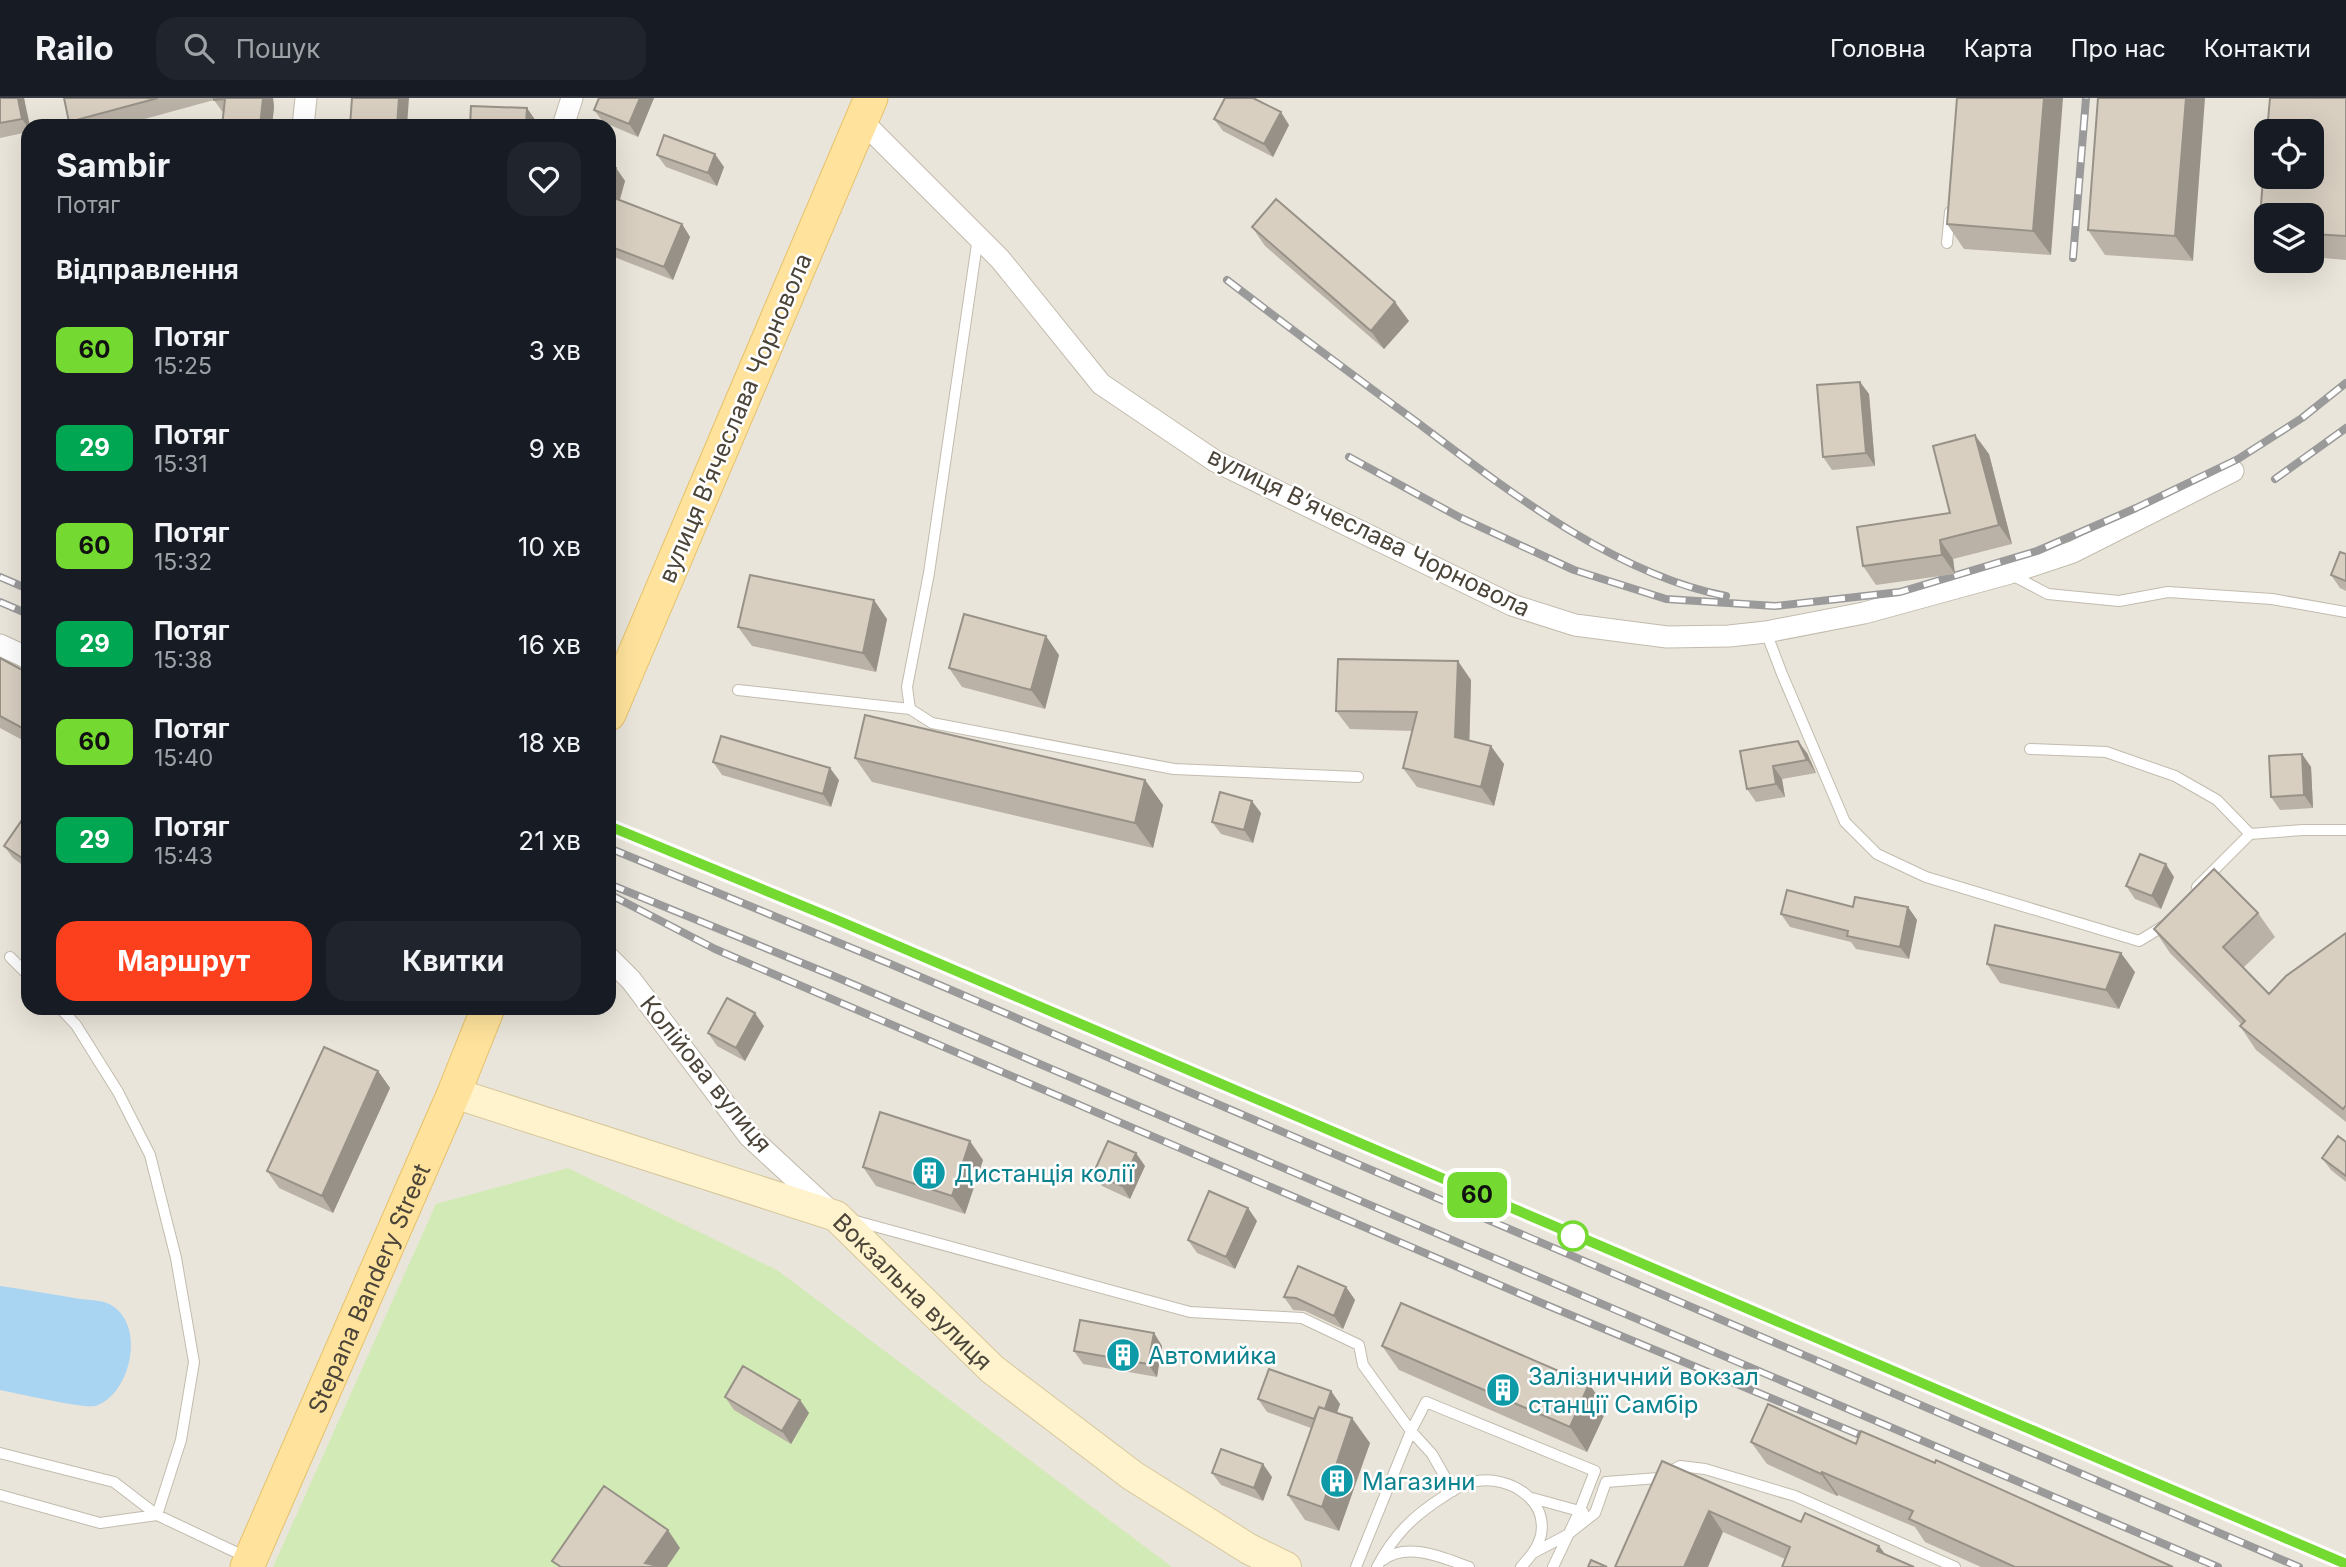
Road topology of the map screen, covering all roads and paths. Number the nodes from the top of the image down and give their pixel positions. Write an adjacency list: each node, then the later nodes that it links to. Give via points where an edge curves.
1 (306, 98): 4 (street)
2 (572, 98): 5 (street)
3 (867, 110): 7 (street, вулиця Вʼячеслава Чорновола); 16 (main road, вулиця Вʼячеслава Чорновола)
4 (304, 119)
5 (565, 119)
6 (1950, 203): 8 (lane)
7 (978, 237): 12 (street, вулиця Вʼячеслава Чорновола, via 1101,384 1215,461 1512,605 1575,625 1667,637); 17 (lane, via 929,573 907,687)
8 (1947, 243)
9 (2233, 471): 10 (street, вулиця Вʼячеслава Чорновола, via 2073,552)
10 (2010, 573): 11 (lane, via 2048,594 2119,601 2168,592 2273,600); 12 (street, вулиця Вʼячеслава Чорновола, via 1864,612)
11 (2346, 612)
12 (1766, 632): 23 (lane, via 1846,822 1877,854 1926,877 2139,941 2164,928)
13 (0, 645): 14 (street)
14 (21, 655)
15 (738, 690): 17 (lane)
16 (616, 697)
17 (911, 709): 19 (lane, via 932,723 1174,769)
18 (2030, 750): 21 (lane, via 2106,752 2175,776 2217,800)
19 (1358, 777)
20 (2346, 830): 21 (lane)
21 (2250, 834): 22 (lane)
22 (2189, 897)
23 (2172, 918)
24 (10, 957): 26 (lane)
25 (616, 965): 30 (street, Колійова вулиця, via 749,1136)
26 (21, 968)
27 (67, 1015): 38 (lane, via 111,1081 150,1155 176,1258 194,1362 181,1440)
28 (485, 1015): 29 (main road, Stepana Bandery Street)
29 (454, 1093): 30 (main road, Вокзальна вулиця); 41 (main road, Stepana Bandery Street)
30 (836, 1216): 31 (lane, via 1190,1312 1302,1318 1359,1345 1363,1365); 43 (main road, Вокзальна вулиця, via 992,1369 1133,1476)
31 (1411, 1431): 33 (lane, via 1432,1454); 36 (lane, via 1426,1402 1595,1471); 44 (lane)
32 (0, 1453): 38 (lane, via 114,1482)
33 (1452, 1491): 35 (lane, via 1476,1481 1497,1480); 42 (lane, via 1408,1521)
34 (0, 1495): 38 (lane, via 100,1523)
35 (1532, 1499): 36 (lane); 40 (lane, via 1541,1535)
36 (1579, 1512): 37 (lane); 39 (lane)
37 (1595, 1513): 39 (lane); 48 (lane, via 1606,1482 1658,1478 1680,1466 1705,1469 1795,1496)
38 (157, 1515): 41 (lane)
39 (1567, 1535): 40 (lane); 47 (lane)
40 (1533, 1553): 46 (lane)
41 (248, 1563)
42 (1378, 1566): 45 (lane, via 1390,1555 1410,1551)
43 (1286, 1567)
44 (1356, 1567)
45 (1469, 1567)
46 (1521, 1567)
47 (1553, 1567)
48 (1955, 1567)

